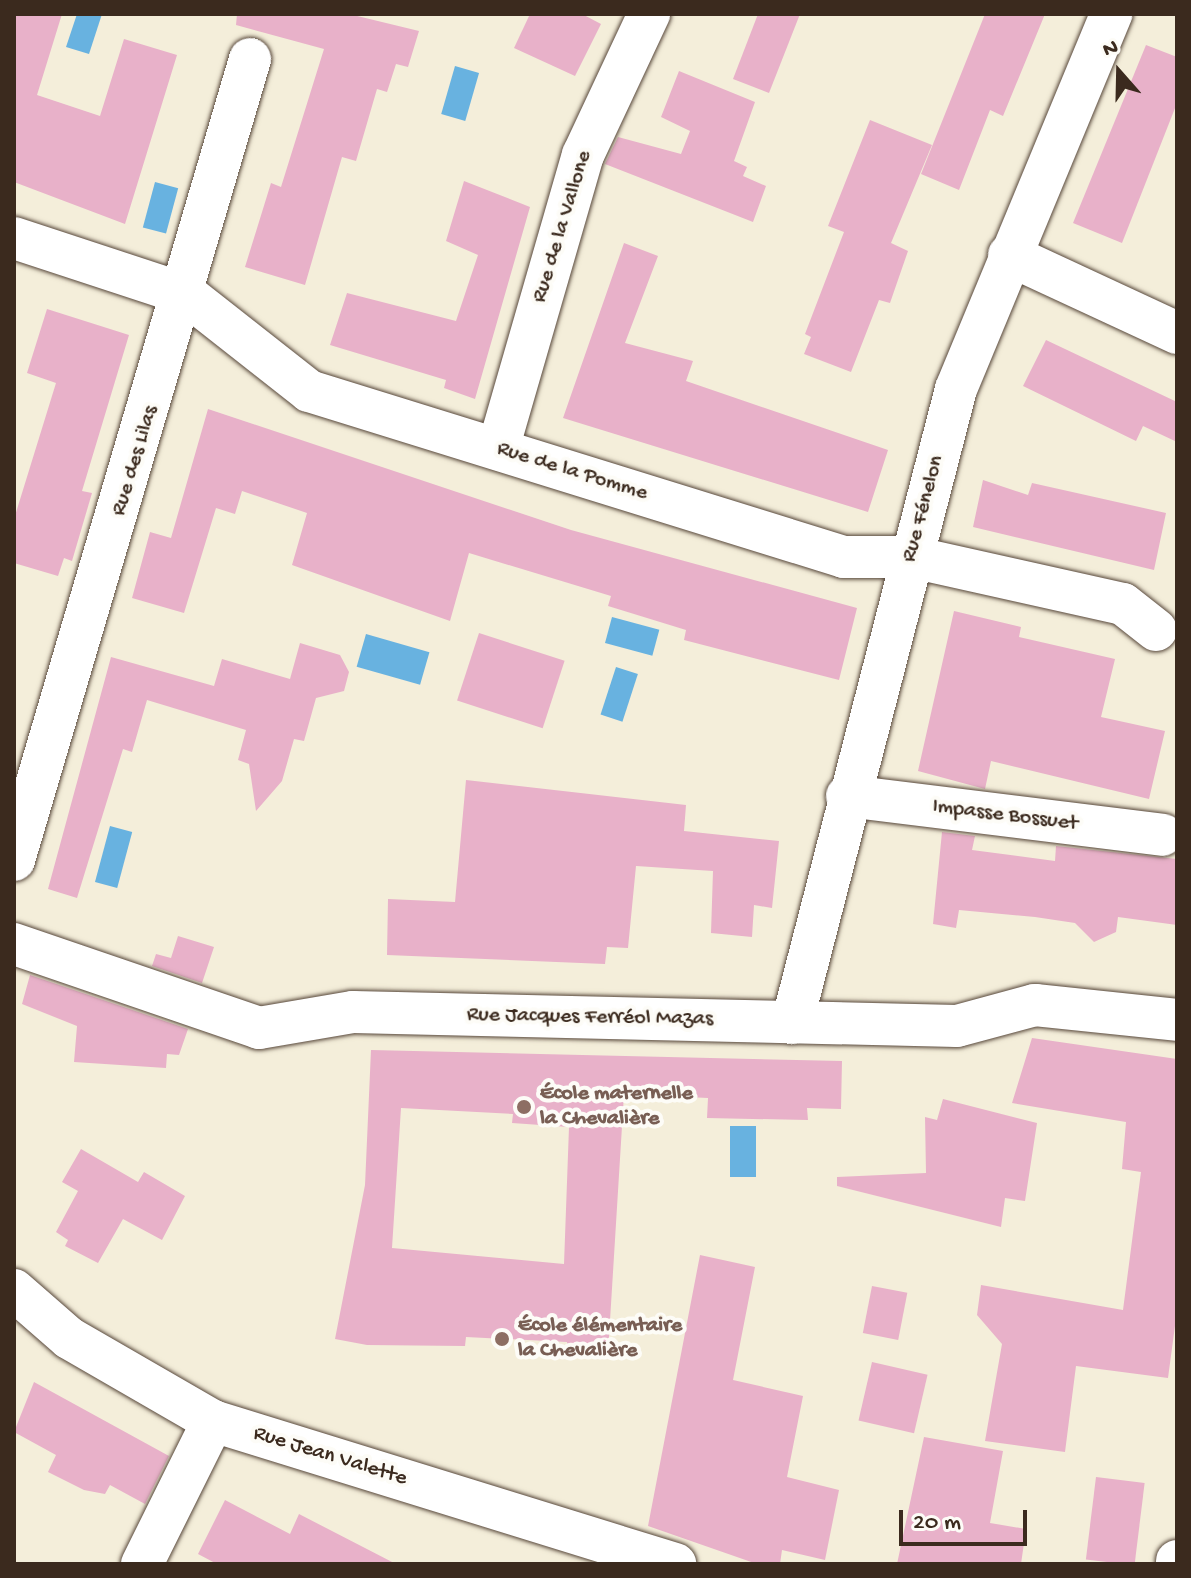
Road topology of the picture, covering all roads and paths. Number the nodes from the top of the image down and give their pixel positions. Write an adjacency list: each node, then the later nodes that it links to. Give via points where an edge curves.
1 (649, 14): 8 (street, Rue de la Vallone, via 583,155)
2 (1111, 14): 5 (street, Rue Fénelon)
3 (250, 59): 6 (street, Rue des Lilas)
4 (14, 238): 6 (street, Rue de la Pomme)
5 (1009, 255): 7 (street); 9 (street, Rue Fénelon, via 956,389)
6 (187, 295): 8 (street, Rue de la Pomme, via 309,391); 13 (street, Rue des Lilas)
7 (1177, 333)
8 (498, 449): 9 (street, Rue de la Pomme, via 844,557)
9 (912, 557): 10 (street, Rue de la Pomme, via 1123,604); 11 (street, Rue Fénelon)
10 (1156, 630)
11 (847, 796): 12 (street, Impasse Bossuet); 16 (street, Rue Fénelon)
12 (1163, 835)
13 (14, 860)
14 (14, 944): 16 (street, Rue Jacques Ferréol Mazas, via 259,1028 353,1012)
15 (1177, 1020): 16 (street, Rue Jacques Ferréol Mazas, via 1035,1005 957,1026)
16 (792, 1023)
17 (14, 1290): 18 (street, Rue Jean Valette, via 69,1338)
18 (213, 1421): 19 (street); 20 (street, Rue Jean Valette)
19 (142, 1564)
20 (675, 1564)

